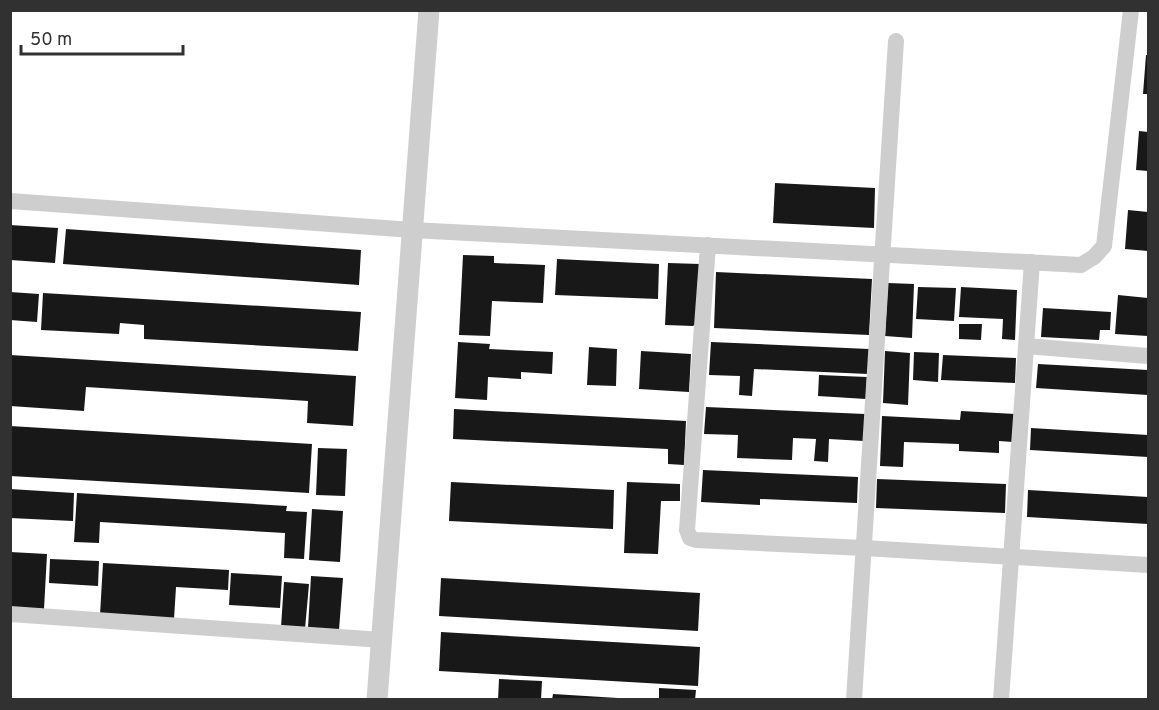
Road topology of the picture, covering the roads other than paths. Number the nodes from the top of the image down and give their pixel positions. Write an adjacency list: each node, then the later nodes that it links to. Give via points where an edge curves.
1 (429, 10): 5 (street)
2 (1131, 10): 8 (street, via 1104,246 1081,265)
3 (896, 41): 7 (street)
4 (10, 201): 5 (street)
5 (412, 230): 6 (street); 15 (street)
6 (708, 245): 7 (street); 11 (street, via 687,530 690,538)
7 (882, 254): 8 (street); 11 (street)
8 (1032, 262): 9 (street)
9 (1026, 346): 10 (street); 12 (street)
10 (1149, 356)
11 (864, 548): 12 (street); 17 (street)
12 (1011, 557): 13 (street); 18 (street)
13 (1149, 564)
14 (10, 614): 15 (street)
15 (382, 640): 16 (street)
16 (377, 699)
17 (854, 699)
18 (1001, 699)

